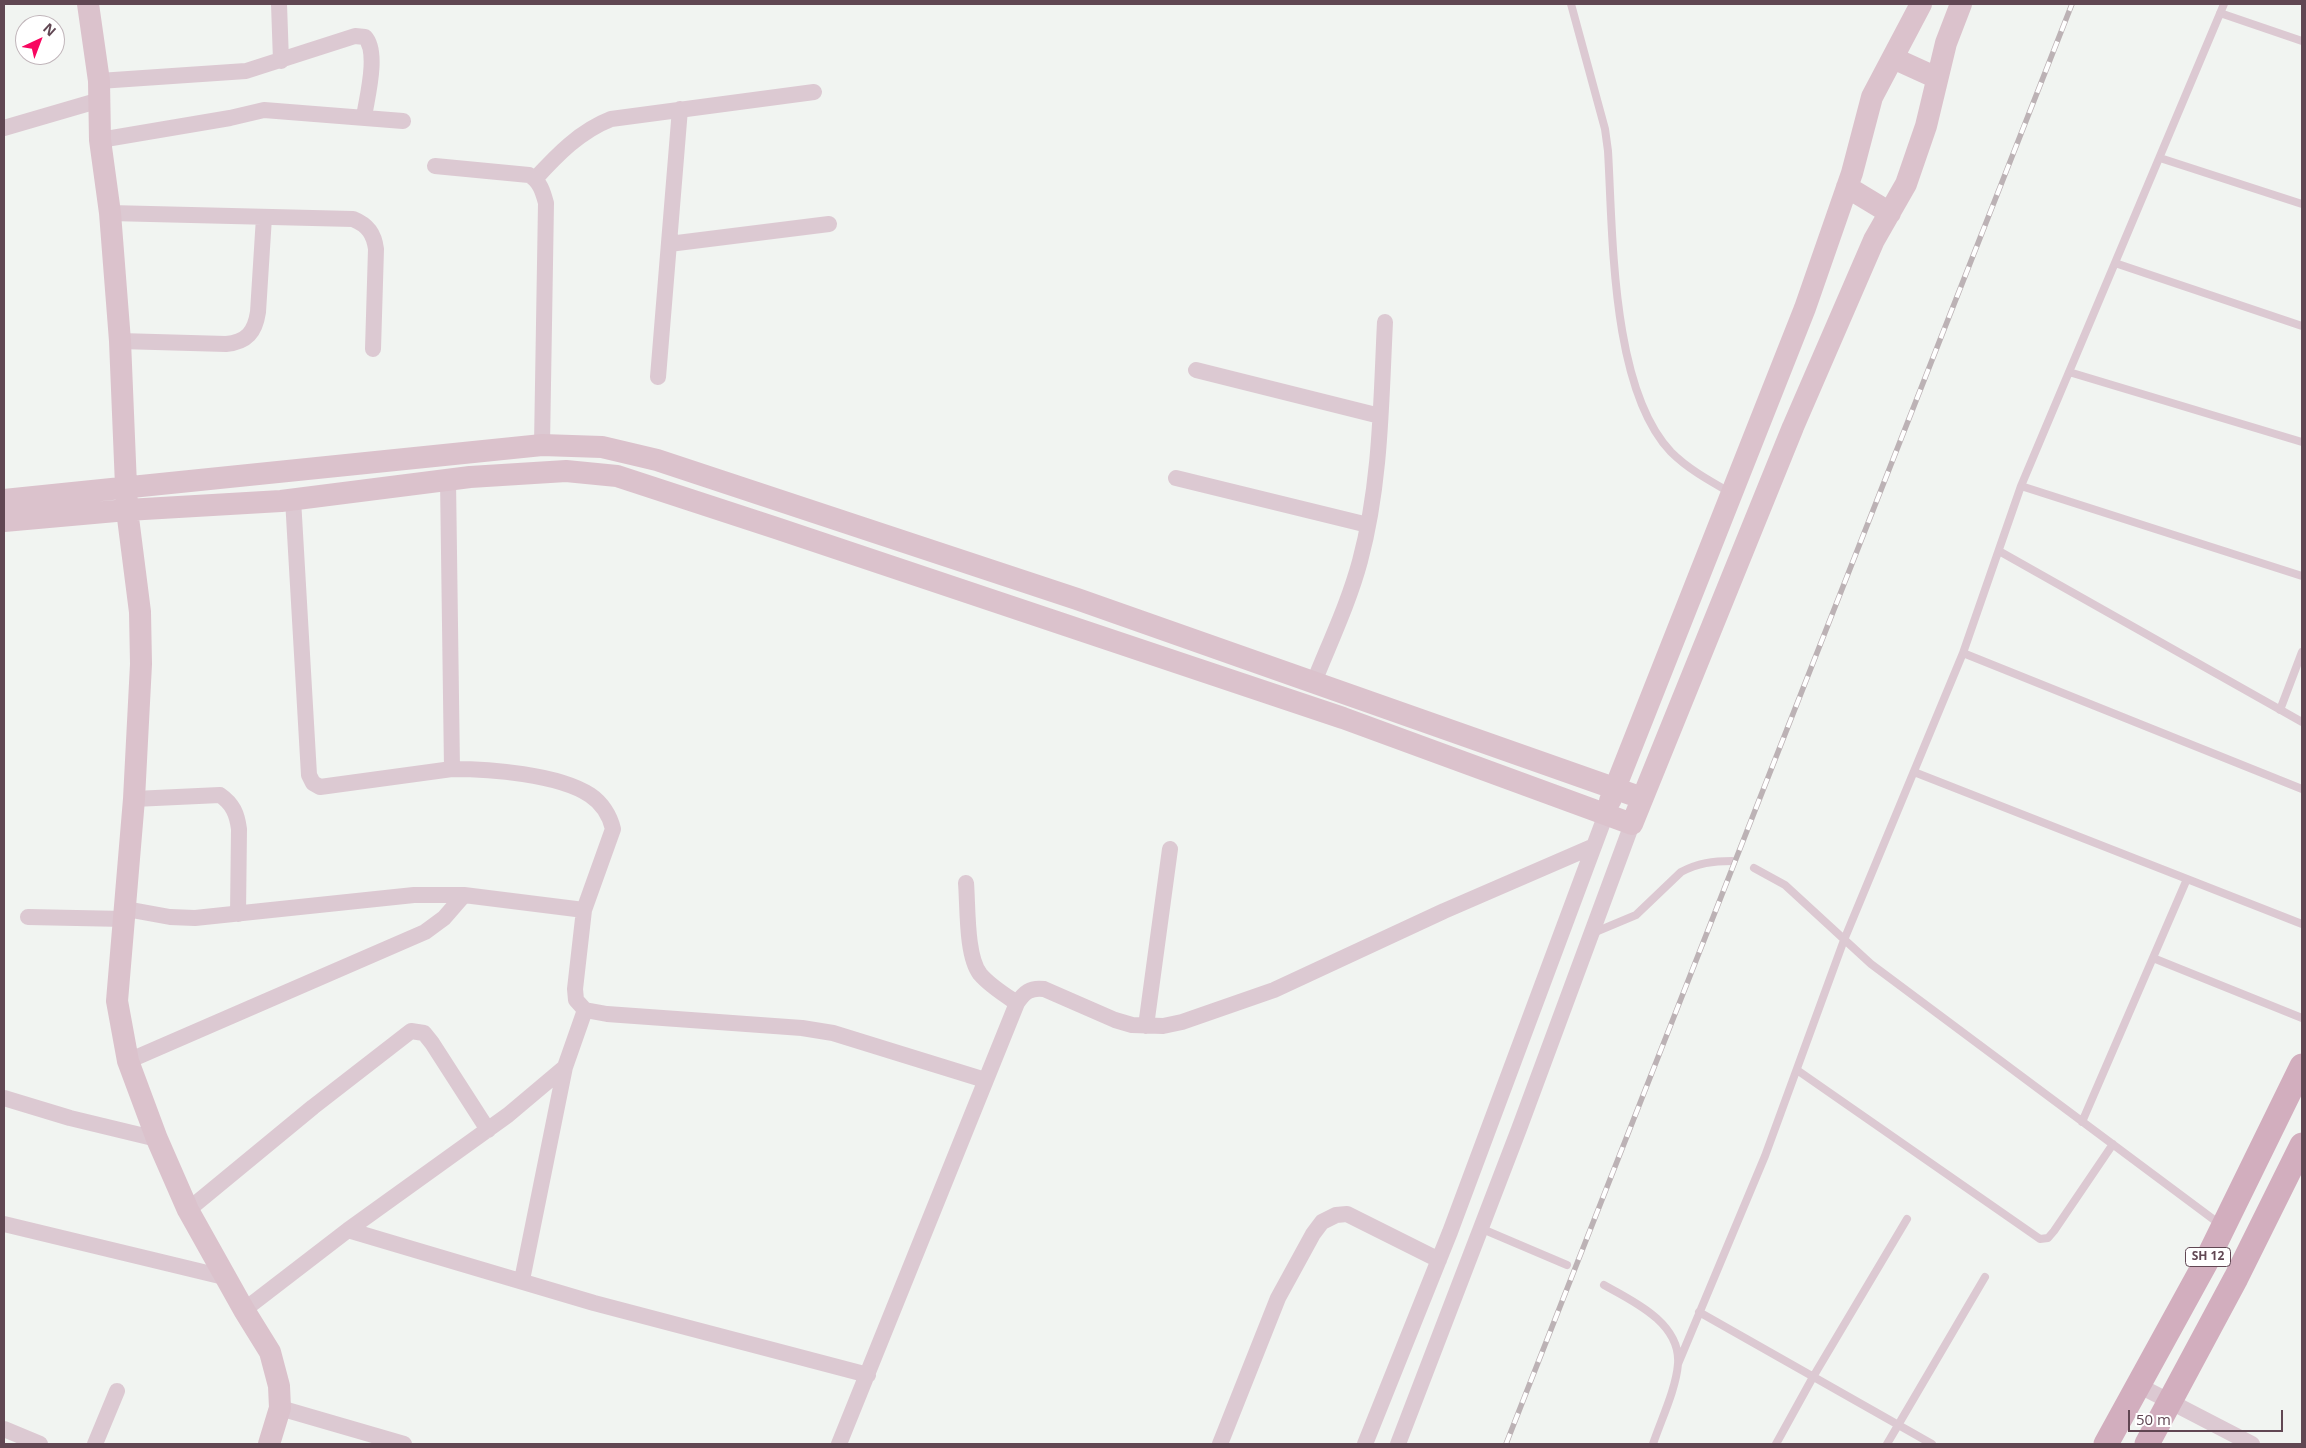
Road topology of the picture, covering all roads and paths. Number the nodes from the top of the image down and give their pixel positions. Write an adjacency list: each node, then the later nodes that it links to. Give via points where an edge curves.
1 (88, 4): 12 (main road)
2 (279, 4): 10 (street)
3 (1570, 4): 43 (lane, via 1608,151 1618,307 1634,385 1643,410 1670,451)
4 (1921, 4): 9 (main road)
5 (1961, 4): 11 (main road)
6 (2224, 4): 7 (lane)
7 (2220, 13): 8 (lane); 19 (lane)
8 (2302, 41)
9 (1893, 58): 11 (main road); 22 (main road, via 1872,97)
10 (281, 60): 12 (street, via 231,73); 15 (street, via 355,36 366,37 372,56)
11 (1937, 78): 25 (main road, via 1926,126 1906,184)
12 (99, 91): 17 (street); 18 (main road)
13 (814, 92): 14 (street)
14 (680, 108): 21 (street, via 622,116 599,124 563,150); 28 (street)
15 (364, 117): 16 (street); 18 (street, via 264,110)
16 (404, 121)
17 (4, 128)
18 (100, 140): 24 (main road)
19 (2160, 158): 23 (lane); 29 (lane)
20 (436, 166): 21 (street)
21 (535, 178): 39 (street, via 546,203)
22 (1847, 187): 25 (main road); 43 (main road, via 1805,308)
23 (2302, 204)
24 (110, 213): 26 (street); 32 (main road)
25 (1890, 213): 60 (main road, via 1874,240 1793,427)
26 (264, 217): 32 (street, via 258,312 248,338 226,344); 33 (street, via 353,219 368,228 376,250)
27 (829, 224): 28 (street)
28 (669, 244): 36 (street)
29 (2116, 263): 31 (lane); 35 (lane)
30 (1385, 322): 37 (street)
31 (2302, 326)
32 (120, 341): 44 (main road)
33 (373, 349)
34 (1196, 370): 37 (street)
35 (2069, 372): 38 (lane); 42 (lane)
36 (658, 376)
37 (1380, 416): 48 (street)
38 (2302, 442)
39 (542, 445): 44 (main road, via 455,452); 53 (main road, via 602,447 656,460 1077,599)
40 (1176, 478): 48 (street)
41 (448, 480): 45 (main road); 56 (street); 62 (main road, via 566,471 616,476 1343,718)
42 (2022, 486): 49 (lane); 50 (lane)
43 (1732, 494): 58 (main road)
44 (126, 499): 45 (main road); 46 (main road); 47 (main road); 61 (main road, via 140,612 141,664)
45 (293, 499): 56 (street, via 309,775 313,783 320,787)
46 (4, 500)
47 (4, 521)
48 (1368, 525): 53 (street, via 1354,579)
49 (1999, 551): 51 (lane); 54 (lane)
50 (2302, 576)
51 (1963, 652): 57 (lane); 59 (lane)
52 (2302, 652): 54 (lane)
53 (1314, 682): 58 (main road)
54 (2280, 710): 55 (lane)
55 (2302, 722)
56 (452, 769): 71 (street, via 503,771 569,785 591,795 601,804 611,819 613,829)
57 (1914, 772): 68 (lane); 77 (lane)
58 (1615, 789): 60 (main road); 62 (main road)
59 (2302, 789)
60 (1642, 798): 63 (main road)
61 (134, 800): 72 (main road); 73 (street, via 220,795 229,801 237,815 239,828)
62 (1606, 814): 63 (main road); 64 (street)
63 (1632, 824): 76 (street)
64 (1594, 846): 82 (street, via 1259,997 1182,1022); 100 (street)
65 (1170, 849): 82 (street)
66 (1732, 861): 76 (lane, via 1708,862 1681,872 1636,916)
67 (1754, 868): 77 (lane, via 1785,885)
68 (2187, 879): 75 (lane); 78 (lane)
69 (966, 883): 79 (street, via 976,966 980,974)
70 (464, 895): 71 (street); 73 (street, via 414,895); 83 (street, via 444,918 425,932)
71 (584, 910): 80 (street, via 574,989 576,1000)
72 (126, 914): 73 (street, via 194,918); 74 (street); 83 (main road, via 117,1000)
73 (238, 914)
74 (28, 917)
75 (2302, 924)
76 (1591, 934): 98 (street)
77 (1844, 940): 86 (lane); 89 (lane, via 1871,964)
78 (2153, 958): 81 (lane); 89 (lane)
79 (1017, 1003): 82 (street, via 1025,993 1035,988 1044,989 1114,1020); 87 (street)
80 (585, 1010): 85 (street); 87 (street, via 817,1030)
81 (2302, 1018)
82 (1146, 1026)
83 (128, 1061): 91 (main road)
84 (2302, 1066): 97 (main road, SH 12)
85 (565, 1067): 90 (street); 104 (street)
86 (1797, 1070): 92 (lane, via 2040,1239 2048,1238 2054,1231); 107 (lane, via 1765,1156)
87 (986, 1080): 109 (street)
88 (4, 1098): 91 (street)
89 (2082, 1122): 92 (lane)
90 (488, 1130): 94 (street, via 432,1043 424,1034 411,1031 313,1106); 99 (street)
91 (156, 1139): 94 (main road)
92 (2112, 1144): 97 (lane)
93 (2302, 1145): 113 (main road, SH 12, via 2236,1278)
94 (188, 1210): 103 (main road)
95 (1907, 1219): 110 (lane)
96 (4, 1224): 103 (street)
97 (2224, 1227): 111 (main road, SH 12)
98 (1480, 1228): 101 (lane); 124 (street)
99 (348, 1230): 104 (street); 106 (street)
100 (1439, 1260): 122 (street, via 1347,1214 1322,1222 1278,1298); 123 (street)
101 (1567, 1265)
102 (1985, 1277): 115 (lane)
103 (228, 1278): 106 (main road)
104 (522, 1280): 109 (street)
105 (1604, 1285): 108 (lane, via 1651,1313 1668,1330)
106 (244, 1310): 114 (main road, via 270,1352 279,1386)
107 (1699, 1312): 108 (lane); 110 (lane)
108 (1678, 1364): 125 (lane)
109 (868, 1375): 121 (street)
110 (1813, 1377): 115 (lane); 126 (lane)
111 (2138, 1385): 113 (street); 129 (main road, SH 12)
112 (117, 1391): 118 (street)
113 (2168, 1400): 130 (main road, SH 12); 131 (street)
114 (280, 1408): 119 (main road); 120 (street)
115 (1897, 1425): 127 (lane); 128 (lane)
116 (4, 1429): 117 (street)
117 (40, 1444)
118 (95, 1444)
119 (269, 1444)
120 (404, 1444)
121 (839, 1444)
122 (1220, 1444)
123 (1365, 1444)
124 (1398, 1444)
125 (1652, 1444)
126 (1776, 1444)
127 (1886, 1444)
128 (1932, 1444)
129 (2106, 1444)
130 (2147, 1444)
131 (2252, 1444)

